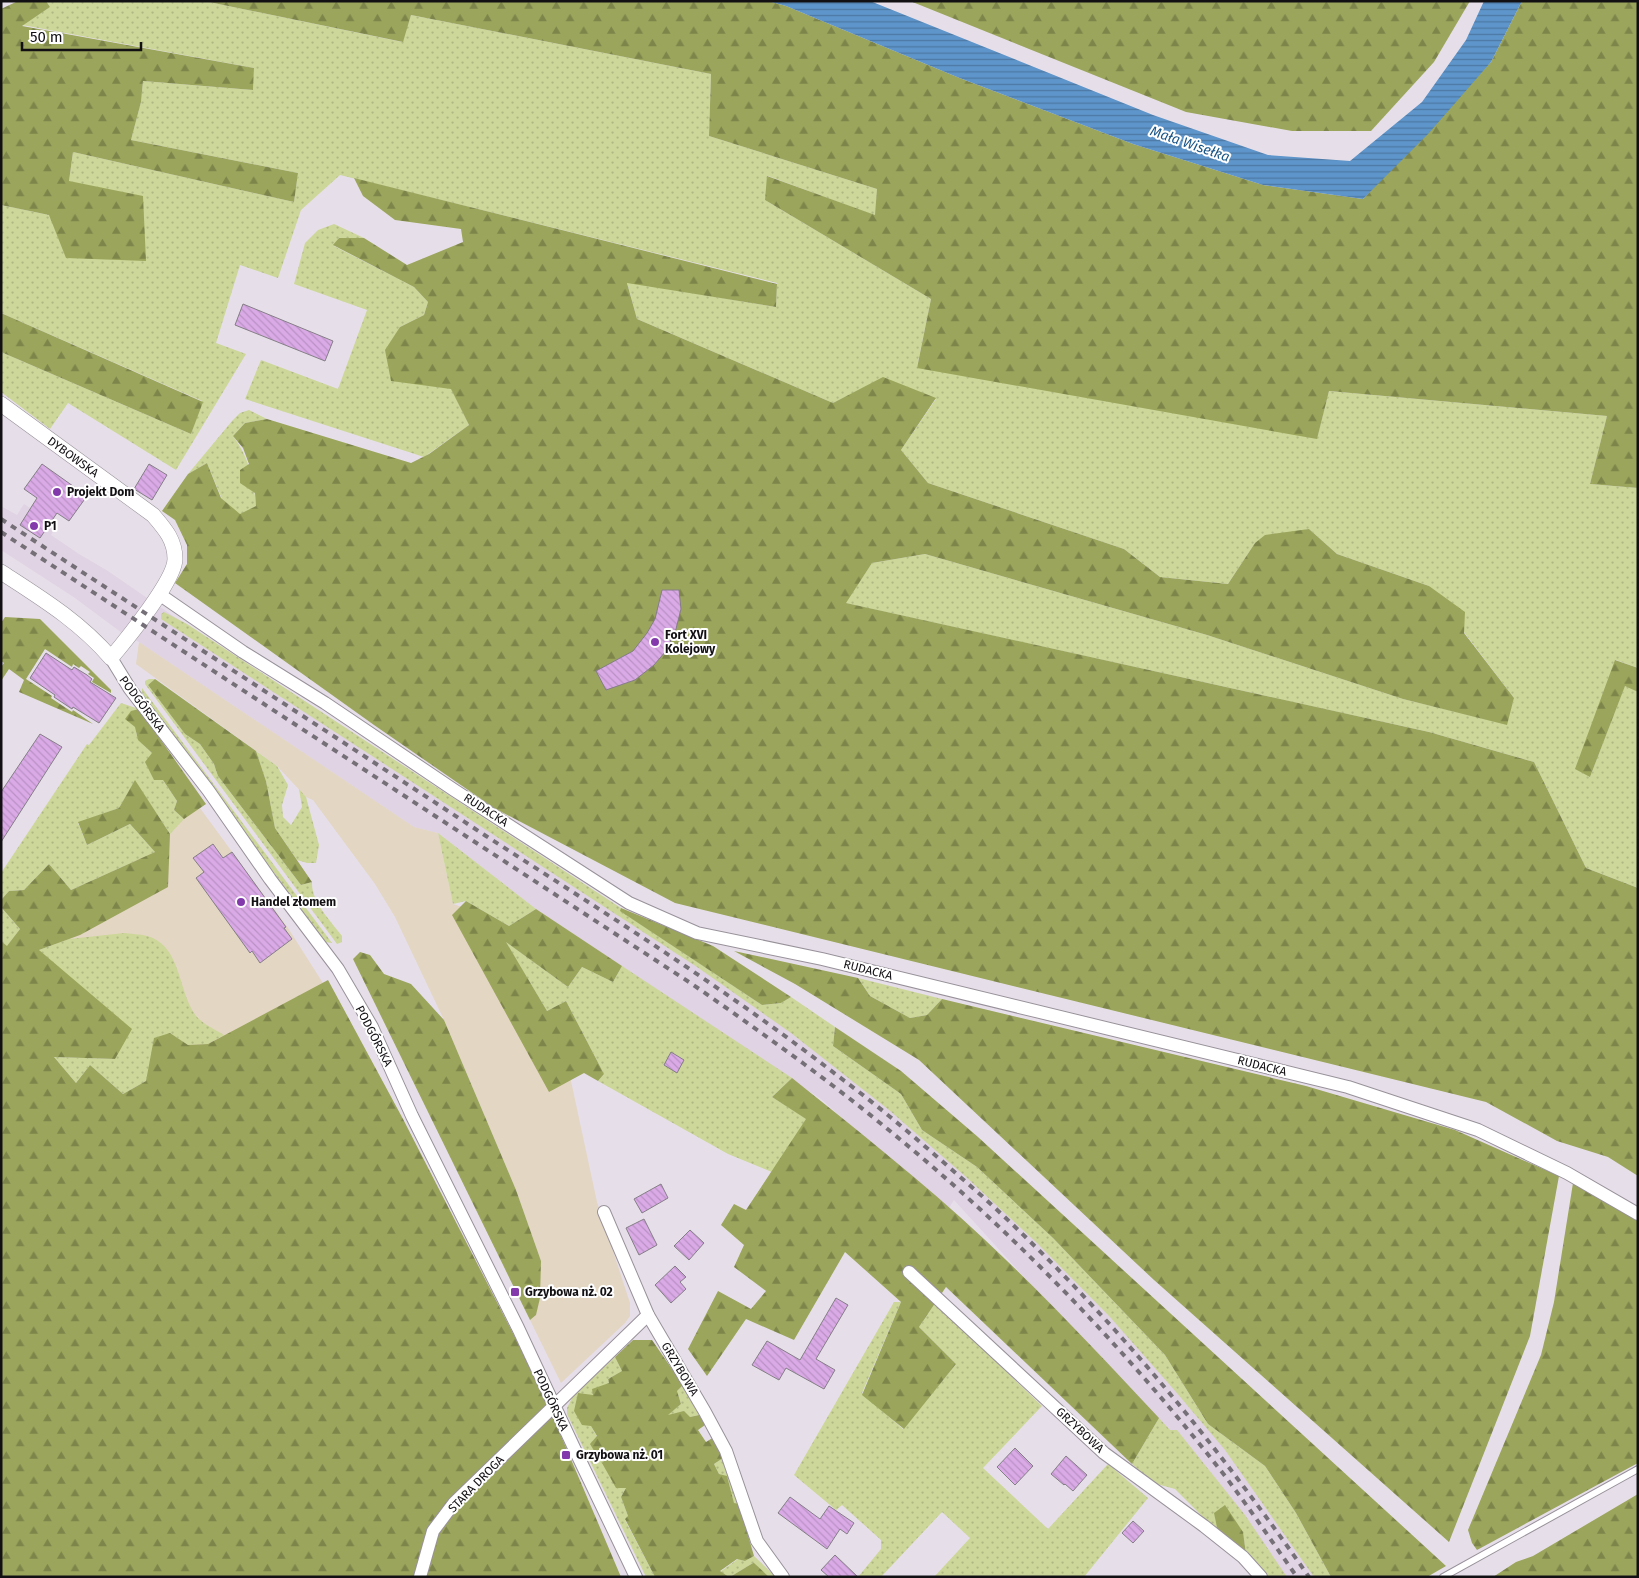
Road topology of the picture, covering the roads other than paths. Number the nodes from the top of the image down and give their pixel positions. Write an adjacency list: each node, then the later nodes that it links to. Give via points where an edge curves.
1 (1, 404): 3 (street, DYBOWSKA, via 153,516 166,530 174,544 176,561)
2 (1, 572): 4 (street, PODGÓRSKA, via 79,625)
3 (159, 594): 4 (street, DYBOWSKA); 6 (street, RUDACKA, via 629,903 696,932 822,959 1348,1087 1478,1130 1567,1172)
4 (111, 658): 9 (street, PODGÓRSKA, via 130,689 338,969 372,1027 412,1116)
5 (604, 1212): 8 (street, GRZYBOWA)
6 (1638, 1214)
7 (909, 1272): 14 (street, GRZYBOWA, via 1104,1453 1220,1538)
8 (648, 1316): 9 (street, STARA DROGA); 13 (street, GRZYBOWA, via 726,1451 758,1541)
9 (554, 1405): 11 (street, STARA DROGA, via 454,1503 434,1531); 12 (street, PODGÓRSKA)
10 (1638, 1470): 15 (lane)
11 (420, 1577)
12 (636, 1577)
13 (783, 1577)
14 (1261, 1577)
15 (1443, 1577)

